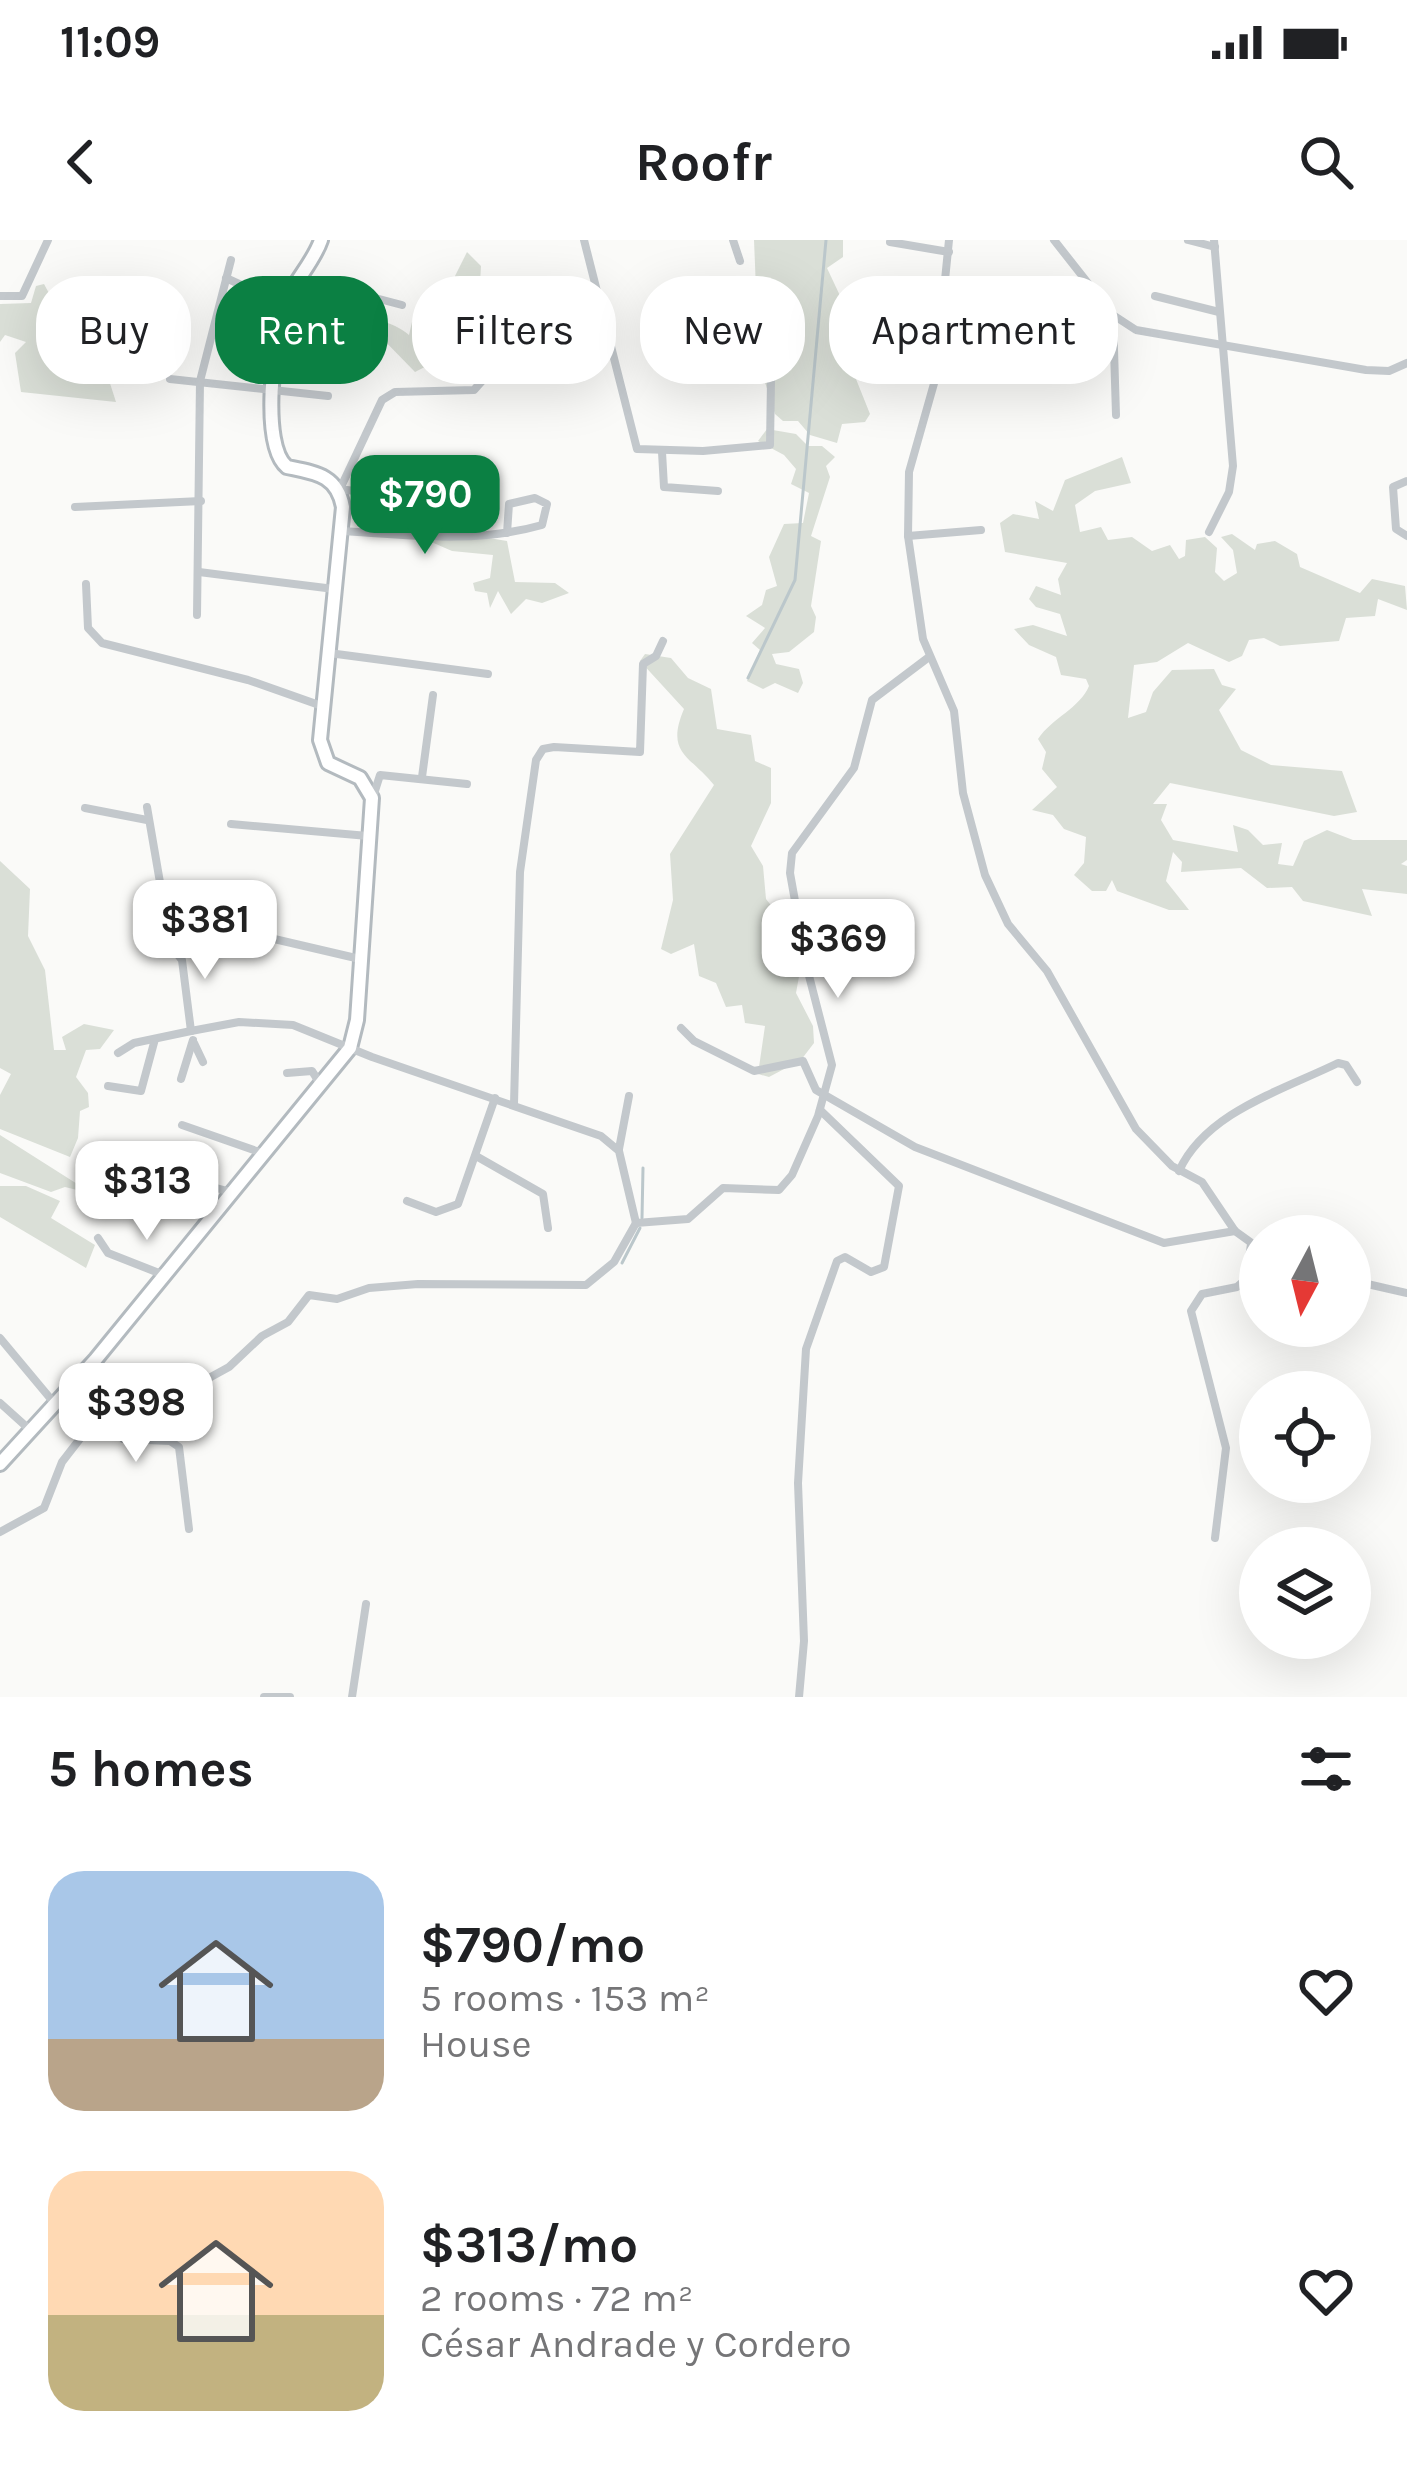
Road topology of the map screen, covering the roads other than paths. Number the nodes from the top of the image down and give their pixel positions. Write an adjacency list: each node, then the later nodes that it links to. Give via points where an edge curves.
1 (48, 240): 17 (street, via 22,296)
2 (321, 240): 14 (street)
3 (584, 240): 36 (street, via 634,445)
4 (733, 240): 12 (street)
5 (949, 240): 10 (street)
6 (1054, 240): 16 (street)
7 (1188, 240): 9 (street)
8 (890, 242): 10 (street)
9 (1215, 243): 21 (street)
10 (949, 252): 15 (street)
11 (231, 260): 13 (street)
12 (740, 261)
13 (227, 276)
14 (304, 276)
15 (947, 276)
16 (1082, 276)
17 (0, 296)
18 (1155, 296): 21 (street)
19 (388, 301): 20 (street)
20 (402, 305)
21 (1219, 312): 24 (street)
22 (1118, 318): 24 (street, via 1136,331)
23 (215, 322): 27 (street)
24 (1222, 347): 25 (street, via 1378,371); 45 (street, via 1233,466)
25 (1407, 363)
26 (191, 381): 27 (street)
27 (200, 381): 33 (street); 41 (street)
28 (272, 384): 33 (street)
29 (479, 384): 38 (street, via 389,393)
30 (771, 384): 36 (street, via 770,445)
31 (934, 384): 47 (street, via 910,464)
32 (1115, 384): 35 (street)
33 (272, 387): 34 (street); 38 (street, via 280,462 326,476)
34 (328, 396)
35 (1116, 415)
36 (662, 452): 39 (street, via 664,487)
37 (1407, 481): 48 (street, via 1393,488 1396,529)
38 (340, 489): 40 (street); 44 (street)
39 (718, 490)
40 (390, 496)
41 (201, 501): 42 (street); 49 (street)
42 (76, 507)
43 (982, 530): 47 (street)
44 (341, 531): 46 (street); 51 (street)
45 (1209, 532)
46 (507, 533): 46 (street, via 542,525 547,504 509,504)
47 (908, 536): 55 (street)
48 (1407, 536)
49 (199, 572): 51 (street); 52 (street)
50 (86, 584): 58 (street, via 88,628 102,643)
51 (336, 589): 54 (street)
52 (196, 615)
53 (663, 641): 83 (street, via 643,664 640,752 538,753 520,872)
54 (329, 652): 56 (street); 58 (street)
55 (929, 656): 80 (street, via 872,700 854,768 789,864 831,1051); 90 (street, via 954,711 962,794 1008,924 1047,971 1136,1129)
56 (488, 674)
57 (434, 695): 59 (street)
58 (323, 707): 61 (street, via 325,758 360,778)
59 (422, 778): 60 (street); 61 (street, via 380,775)
60 (467, 784)
61 (373, 798): 66 (street)
62 (147, 807): 64 (street)
63 (85, 808): 64 (street)
64 (147, 820): 70 (street, via 163,935 182,960)
65 (231, 824): 66 (street)
66 (370, 836): 68 (street)
67 (270, 938): 68 (street)
68 (360, 959): 72 (street)
69 (681, 1028): 80 (street, via 754,1071 803,1061)
70 (194, 1034): 71 (street); 72 (street, via 267,1021); 74 (street); 76 (street)
71 (155, 1039): 73 (street); 78 (street, via 141,1090)
72 (350, 1048): 79 (street); 82 (street)
73 (118, 1053)
74 (203, 1062)
75 (287, 1073): 79 (street, via 318,1073)
76 (182, 1078)
77 (1357, 1082): 90 (street, via 1337,1063 1233,1114)
78 (108, 1086)
79 (316, 1094): 88 (street)
80 (826, 1095): 84 (street); 95 (street, via 915,1147 1164,1243)
81 (628, 1096): 87 (street)
82 (495, 1098): 83 (street); 89 (street)
83 (514, 1104): 87 (street)
84 (820, 1111): 93 (street, via 778,1190 723,1188 688,1219); 115 (street, via 899,1186 884,1267 872,1272 841,1257 807,1341)
85 (182, 1125): 88 (street)
86 (121, 1150): 91 (street, via 146,1168)
87 (619, 1150): 93 (street)
88 (267, 1154): 91 (street)
89 (476, 1156): 92 (street, via 458,1204 436,1212); 94 (street, via 543,1194)
90 (1179, 1171): 95 (street, via 1208,1189)
91 (231, 1192): 98 (street)
92 (406, 1201)
93 (642, 1223): 105 (street, via 586,1285 418,1284 337,1299 309,1295 288,1322 229,1366)
94 (548, 1228)
95 (1235, 1231): 96 (street)
96 (1239, 1234)
97 (98, 1238): 98 (street, via 108,1253)
98 (165, 1276): 104 (street)
99 (1239, 1285): 110 (street, via 1202,1294 1191,1311 1226,1448)
100 (1371, 1285): 101 (street)
101 (1407, 1293)
102 (0, 1338): 104 (street)
103 (0, 1403): 106 (street)
104 (55, 1404): 106 (street)
105 (147, 1412): 108 (street, via 123,1439 179,1447); 109 (street, via 84,1429 44,1508)
106 (29, 1430): 107 (street)
107 (0, 1464)
108 (189, 1529)
109 (0, 1532)
110 (1215, 1538)
111 (366, 1604): 114 (street)
112 (264, 1697): 113 (street)
113 (290, 1697)
114 (352, 1697)
115 (799, 1697)

